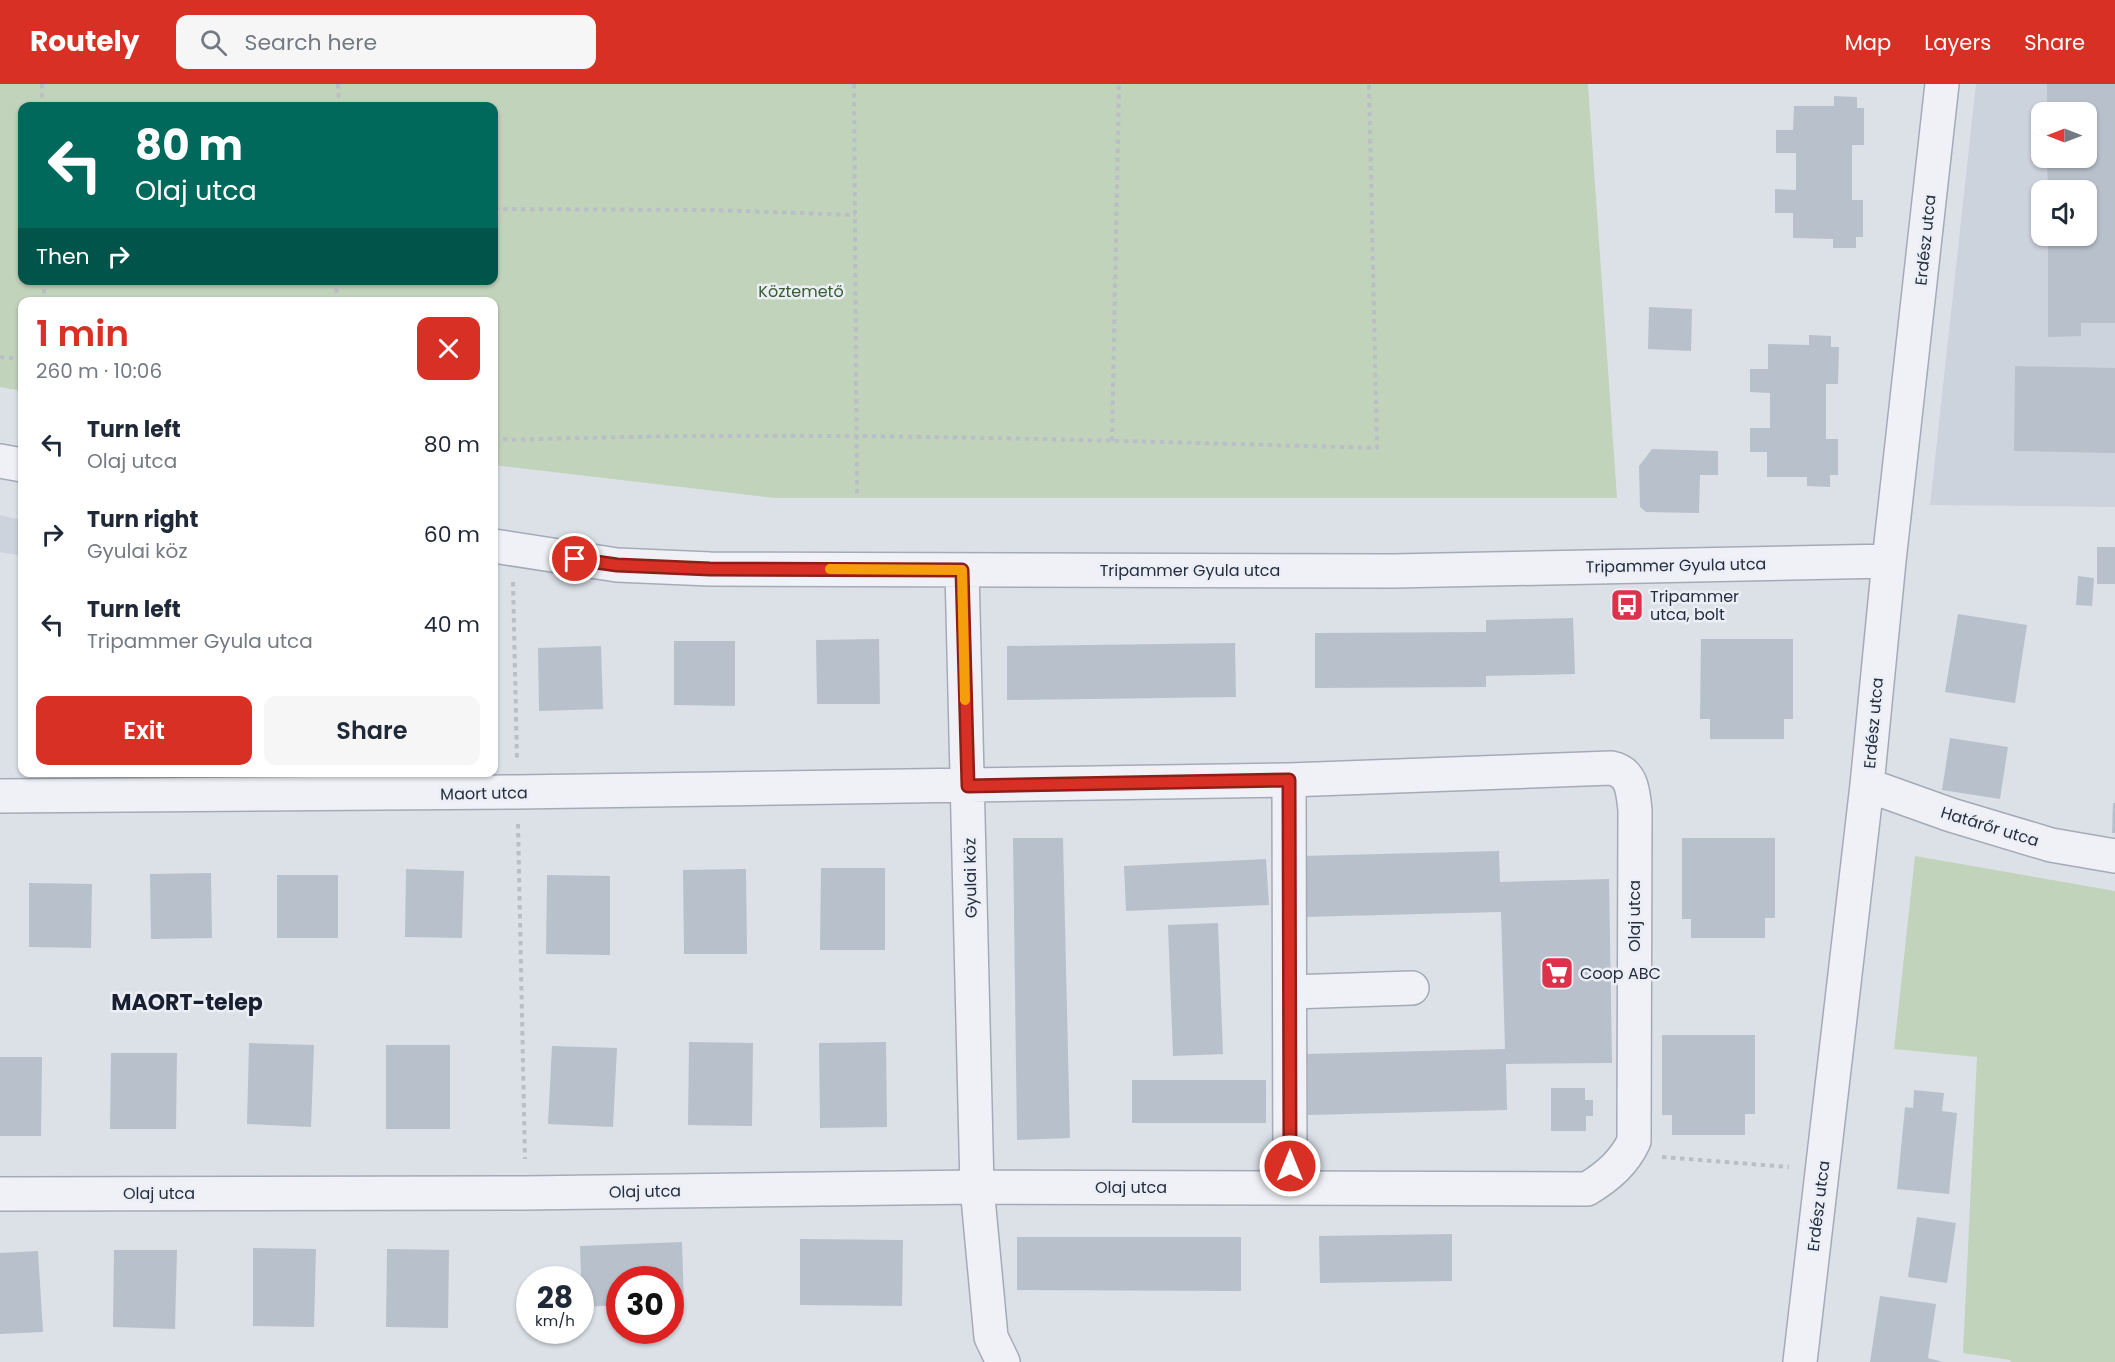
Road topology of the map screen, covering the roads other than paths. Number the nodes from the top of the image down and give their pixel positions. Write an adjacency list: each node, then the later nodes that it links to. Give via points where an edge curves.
1 (1942, 84): 5 (street, Erdész utca)
2 (0, 461): 3 (street)
3 (18, 464)
4 (503, 548): 6 (street, Tripammer Gyula utca, via 617,565)
5 (1889, 561): 6 (street, Tripammer Gyula utca, via 1394,571); 8 (street, Erdész utca)
6 (962, 570): 9 (street, Gyulai köz)
7 (1289, 780): 9 (street, Olaj utca); 13 (street); 15 (street, Olaj utca, via 1611,768 1625,774 1631,783 1635,810 1634,1141 1627,1155 1601,1181 1581,1190)
8 (1867, 785): 11 (street, Határőr utca, via 2051,845); 18 (street, Erdész utca)
9 (968, 786): 10 (street, Maort utca); 14 (street, Gyulai köz)
10 (0, 796)
11 (2115, 856)
12 (1412, 988): 13 (street)
13 (1290, 992): 15 (street)
14 (976, 1187): 15 (street, Olaj utca); 16 (street, Olaj utca); 17 (street, Gyulai köz, via 991,1337)
15 (1290, 1187)
16 (0, 1194)
17 (1003, 1362)
18 (1800, 1362)

